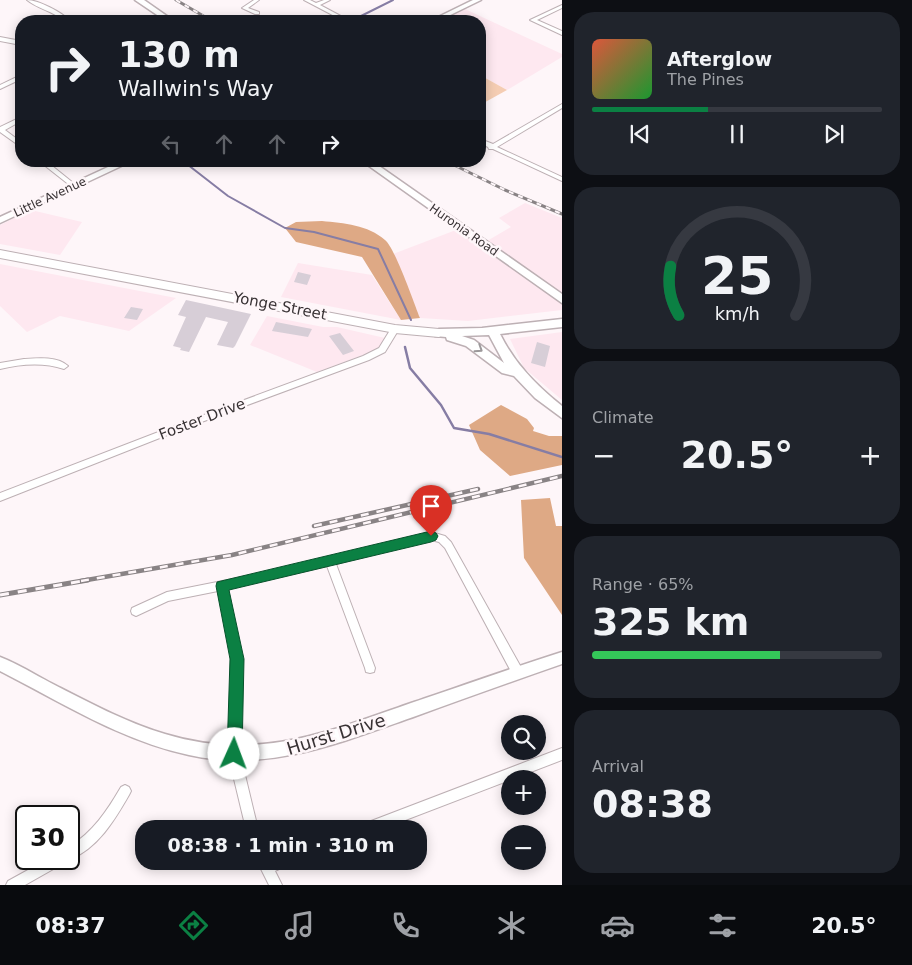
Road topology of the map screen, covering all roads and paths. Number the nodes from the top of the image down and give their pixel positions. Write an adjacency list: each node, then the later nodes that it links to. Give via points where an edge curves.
1 (29, 0): 10 (street)
2 (139, 0): 11 (main road)
3 (258, 0): 9 (street, via 244,8)
4 (306, 0): 7 (street)
5 (328, 0): 7 (street)
6 (478, 0): 13 (street)
7 (315, 5): 12 (street)
8 (562, 6): 14 (street, via 533,20)
9 (256, 13)
10 (61, 15)
11 (161, 15)
12 (335, 15)
13 (446, 15)
14 (562, 33)
15 (0, 40): 16 (street)
16 (7, 41): 17 (street); 18 (street)
17 (15, 42)
18 (0, 47)
19 (15, 80): 20 (street)
20 (0, 87)
21 (562, 106): 26 (street)
22 (15, 122): 23 (street)
23 (0, 130): 24 (street)
24 (15, 141)
25 (486, 145): 26 (street)
26 (491, 148): 30 (street)
27 (50, 167): 31 (street)
28 (115, 167): 31 (street, Little Avenue)
29 (375, 167): 34 (main road, Huronia Road)
30 (562, 179)
31 (74, 186): 32 (street, Little Avenue)
32 (0, 220)
33 (0, 254): 36 (main road, Yonge Street)
34 (562, 299)
35 (562, 324): 37 (main road, Yonge Street)
36 (394, 329): 38 (main road, Yonge Street); 43 (street, Foster Drive, via 382,350 366,358)
37 (494, 331): 38 (main road, Yonge Street); 41 (main road)
38 (439, 333): 41 (main road, one-way to 41, via 470,343 506,370)
39 (0, 366): 40 (street, via 29,362)
40 (64, 366)
41 (515, 372): 42 (main road)
42 (562, 414)
43 (0, 497)
44 (330, 561): 45 (street); 49 (street); 50 (street, via 425,537 442,539)
45 (222, 586): 46 (street, via 167,597); 51 (street, via 237,659)
46 (136, 612)
47 (562, 658): 50 (street, Hurst Drive)
48 (0, 664): 51 (street, Hurst Drive, via 128,729 191,748)
49 (370, 668)
50 (518, 673): 51 (street, Hurst Drive, via 314,744 269,754)
51 (234, 754): 54 (street)
52 (562, 754): 55 (street)
53 (125, 790): 56 (street, via 107,823)
54 (250, 820)
55 (390, 820)
56 (80, 847)
57 (40, 870): 59 (street)
58 (268, 870): 60 (street)
59 (12, 885)
60 (276, 885)

